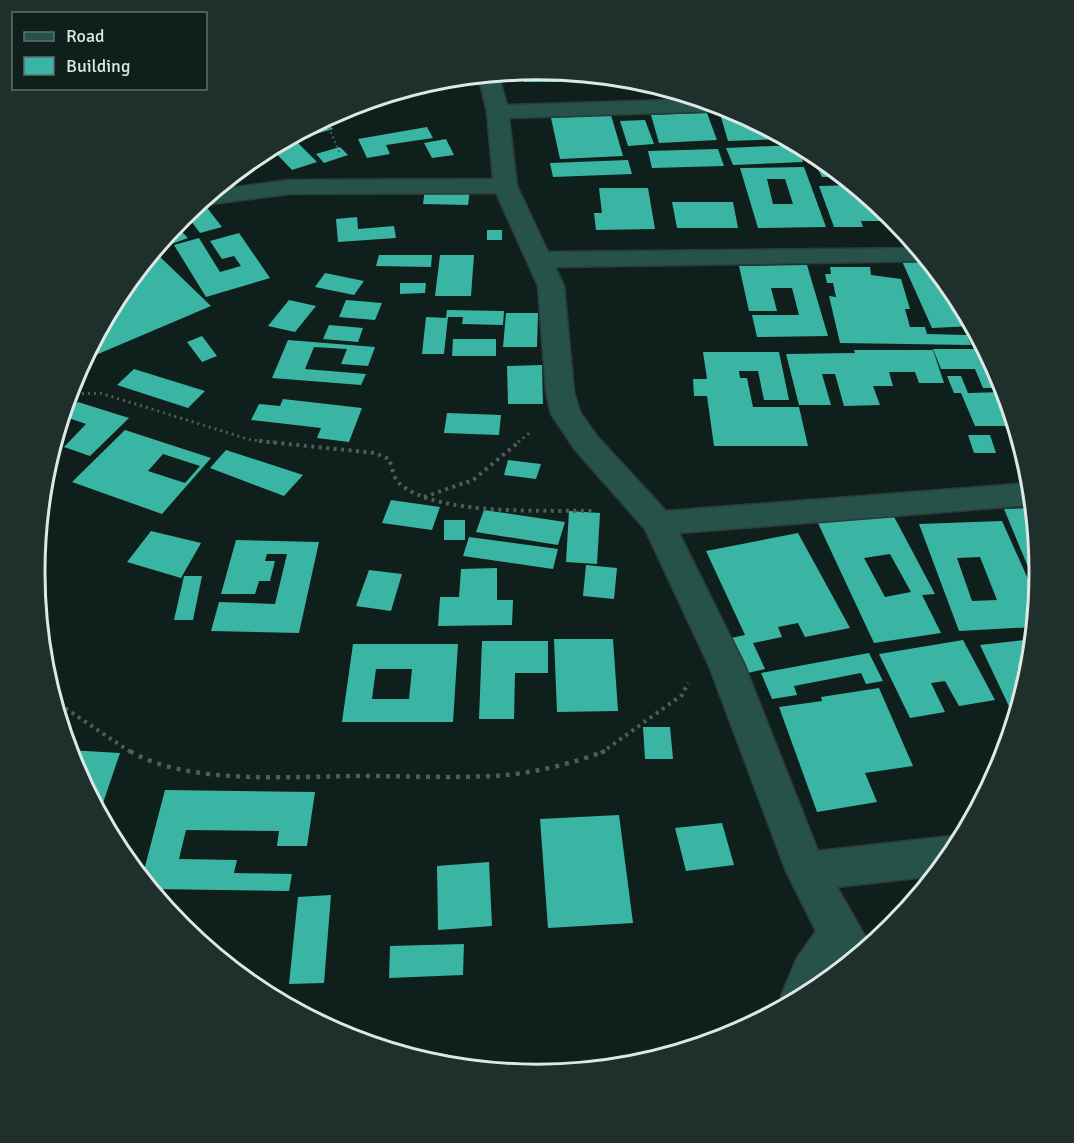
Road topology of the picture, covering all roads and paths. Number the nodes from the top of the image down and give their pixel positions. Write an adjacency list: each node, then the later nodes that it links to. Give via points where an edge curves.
1 (490, 82): 3 (street)
2 (695, 106): 3 (street)
3 (498, 112): 4 (street)
4 (505, 186): 5 (street, via 289,187); 7 (street)
5 (222, 194)
6 (914, 255): 7 (street)
7 (541, 260): 9 (street, via 553,295)
8 (78, 394): 11 (path, via 100,393 251,440 375,453 389,459 399,483)
9 (561, 402): 11 (path, via 523,440 473,480); 12 (street, via 586,443)
10 (1023, 495): 12 (street)
11 (422, 497): 12 (path, via 446,504)
12 (654, 518): 13 (street)
13 (709, 629): 14 (path, via 693,675 681,695 629,736 604,752 496,776 238,776 168,767 143,759); 16 (street)
14 (65, 708)
15 (938, 856): 16 (street)
16 (806, 871): 17 (street)
17 (847, 945): 18 (street, via 812,973)
18 (809, 982)

